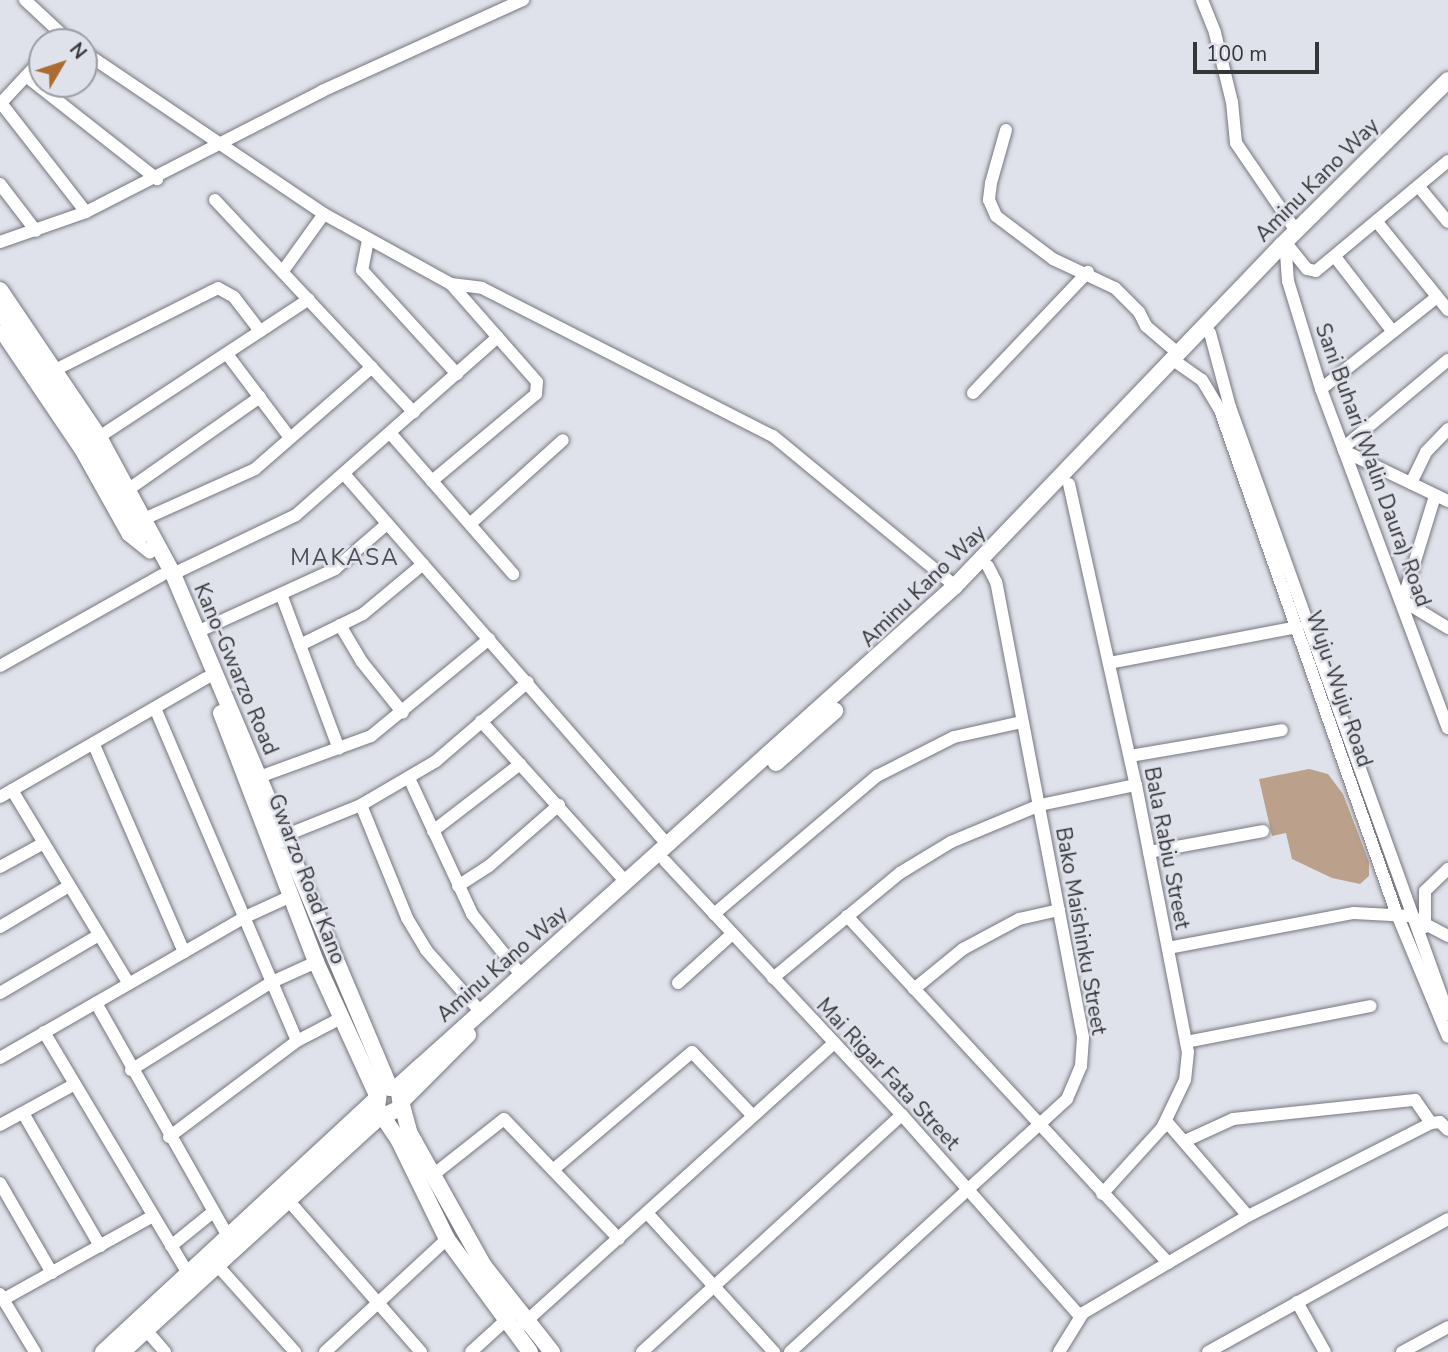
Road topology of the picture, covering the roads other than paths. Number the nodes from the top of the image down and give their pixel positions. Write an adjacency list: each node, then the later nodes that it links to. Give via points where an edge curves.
1 (25, 0): 4 (street)
2 (523, 0): 11 (street, via 322,91)
3 (1202, 0): 22 (street, via 1232,102 1236,144)
4 (52, 28)
5 (98, 61): 11 (street)
6 (26, 76): 9 (street); 13 (street)
7 (1448, 80): 22 (main road, Aminu Kano Way)
8 (1448, 94): 25 (main road, Aminu Kano Way)
9 (1, 104): 17 (street)
10 (1006, 130): 28 (street, Wuju-Wuju Road, via 989,200 996,216 1026,242)
11 (218, 146): 13 (street); 18 (street)
12 (1448, 161): 15 (street)
13 (157, 179): 17 (street)
14 (0, 184): 21 (street)
15 (1419, 187): 19 (street); 20 (street)
16 (215, 200): 27 (street)
17 (86, 212): 21 (street)
18 (324, 214): 23 (street); 27 (street)
19 (1377, 222): 26 (street); 31 (street)
20 (1448, 222)
21 (36, 231): 24 (street)
22 (1296, 231): 41 (main road, Aminu Kano Way)
23 (368, 240): 29 (street); 45 (street, via 362,270)
24 (0, 242)
25 (1288, 251): 26 (street, via 1307,269 1316,271); 38 (main road, Aminu Kano Way); 46 (street, Sani Buhari (Walin Daura) Road, via 1288,281)
26 (1336, 258): 37 (street)
27 (283, 271): 32 (street)
28 (1088, 272): 41 (street, Wuju-Wuju Road, via 1115,288); 47 (street)
29 (451, 284): 39 (street); 71 (street, via 482,288 773,436)
30 (0, 290): 44 (main road, Kano-Gwarzo Road)
31 (1437, 297): 34 (street); 37 (street)
32 (309, 299): 36 (street); 43 (street)
33 (0, 310): 66 (main road, Gwarzo Road Kano, via 93,450)
34 (1448, 310)
35 (0, 331): 66 (street, via 81,451 128,536)
36 (260, 331): 40 (street); 44 (street, via 234,297 218,288)
37 (1393, 332): 46 (street)
38 (1210, 333): 41 (main road, Aminu Kano Way); 119 (street, Wuju-Wuju Road, via 1230,407)
39 (498, 337): 45 (street); 57 (street, via 539,389)
40 (227, 355): 48 (street); 52 (street)
41 (1179, 359): 59 (main road, Aminu Kano Way); 71 (main road, Aminu Kano Way); 77 (street, Wuju-Wuju Road, via 1214,395)
42 (1448, 360): 55 (street)
43 (372, 367): 49 (street); 53 (street)
44 (57, 369): 52 (main road, Kano-Gwarzo Road)
45 (457, 374): 49 (street)
46 (1321, 389): 55 (street, Sani Buhari (Walin Daura) Road)
47 (973, 393)
48 (260, 397): 53 (street); 60 (street)
49 (414, 413): 51 (street)
50 (1448, 429): 58 (street, via 1426,452)
51 (391, 434): 56 (street); 57 (street)
52 (99, 437): 60 (main road, Kano-Gwarzo Road)
53 (290, 438): 63 (street, via 240,478)
54 (563, 440): 65 (street)
55 (1343, 450): 58 (street); 73 (street, Sani Buhari (Walin Daura) Road)
56 (345, 475): 64 (street, Mai Rigar Fata Street); 70 (street, via 266,532)
57 (432, 481): 65 (street)
58 (1411, 483): 61 (street)
59 (1069, 484): 68 (main road, Aminu Kano Way); 82 (street, Bala Rabiu Street)
60 (129, 489): 63 (main road, Kano-Gwarzo Road)
61 (1435, 496): 62 (street); 73 (street)
62 (1448, 501)
63 (144, 519): 70 (main road, Kano-Gwarzo Road)
64 (387, 524): 67 (street, Mai Rigar Fata Street); 72 (street, via 335,569)
65 (470, 524): 69 (street)
66 (150, 553): 70 (main road, Gwarzo Road Kano)
67 (423, 564): 76 (street, via 363,614); 80 (street, Mai Rigar Fata Street)
68 (988, 566): 74 (main road, Aminu Kano Way); 89 (street, Bako Maishinku Street, via 996,582)
69 (513, 574)
70 (167, 575): 79 (main road, Kano-Gwarzo Road); 83 (street); 84 (main road, Gwarzo Road Kano)
71 (955, 586): 74 (main road, Aminu Kano Way)
72 (281, 594): 79 (street); 81 (street)
73 (1401, 600): 78 (street); 90 (street, Sani Buhari (Walin Daura) Road)
74 (941, 605): 108 (main road, Aminu Kano Way)
75 (1448, 611): 78 (street)
76 (340, 625): 81 (street); 87 (street, via 362,662)
77 (1298, 627): 82 (street); 116 (street, Wuju-Wuju Road)
78 (1446, 627)
79 (197, 632): 96 (main road, Kano-Gwarzo Road)
80 (489, 639): 85 (street, Mai Rigar Fata Street); 87 (street)
81 (300, 645): 93 (street)
82 (1109, 663): 94 (street, Bala Rabiu Street)
83 (0, 666)
84 (206, 678): 86 (street); 114 (main road, Gwarzo Road Kano)
85 (527, 682): 88 (street); 108 (street, Mai Rigar Fata Street)
86 (155, 708): 92 (street); 120 (street)
87 (403, 713): 93 (street, via 371,736)
88 (481, 721): 95 (street); 97 (street)
89 (1022, 722): 102 (street, Bako Maishinku Street); 117 (street, via 954,737 877,776)
90 (1448, 728)
91 (1282, 730): 94 (street)
92 (94, 744): 99 (street); 128 (street)
93 (339, 749): 96 (street)
94 (1130, 756): 98 (street, Bala Rabiu Street)
95 (520, 764): 101 (street); 103 (street)
96 (259, 777): 105 (main road, Kano-Gwarzo Road)
97 (409, 778): 100 (street); 103 (street)
98 (1136, 785): 102 (street); 107 (street, Bala Rabiu Street)
99 (6, 794): 106 (street)
100 (360, 805): 105 (street); 139 (street, via 407,918 426,950)
101 (559, 805): 111 (street); 113 (street, via 489,866)
102 (1040, 805): 115 (street, Bako Maishinku Street); 118 (street, via 951,842 900,873)
103 (433, 831): 113 (street)
104 (1263, 831): 107 (street)
105 (284, 836): 150 (main road, Kano-Gwarzo Road)
106 (44, 843): 109 (street); 112 (street)
107 (1149, 852): 127 (street, Bala Rabiu Street)
108 (667, 853): 111 (main road, Aminu Kano Way); 117 (street, Mai Rigar Fata Street); 125 (main road, Aminu Kano Way)
109 (0, 867)
110 (1448, 869): 122 (street, via 1425,891)
111 (625, 881): 125 (main road, Aminu Kano Way)
112 (69, 886): 121 (street); 124 (street)
113 (458, 886): 130 (street, via 472,914)
114 (290, 896): 120 (street); 129 (main road, Gwarzo Road Kano)
115 (1059, 910): 135 (street, via 1019,919 964,949); 157 (street, Bako Maishinku Street, via 1083,1037 1081,1066 1067,1098)
116 (1396, 912): 119 (street); 127 (street, via 1354,913); 143 (street, Wuju-Wuju Road)
117 (714, 914): 123 (street, Mai Rigar Fata Street)
118 (847, 916): 131 (street); 135 (street)
119 (1410, 916): 122 (street); 140 (street, Wuju-Wuju Road)
120 (243, 918): 128 (street); 133 (street)
121 (0, 927)
122 (1425, 927): 126 (street)
123 (732, 934): 131 (street, Mai Rigar Fata Street); 134 (street)
124 (99, 935): 132 (street); 136 (street)
125 (574, 935): 130 (main road, Aminu Kano Way); 150 (main road, Aminu Kano Way)
126 (1448, 936)
127 (1168, 948): 145 (street, Bala Rabiu Street)
128 (184, 952): 132 (street)
129 (316, 962): 133 (street); 141 (main road, Gwarzo Road Kano)
130 (521, 975): 139 (main road, Aminu Kano Way)
131 (773, 978): 146 (street, Mai Rigar Fata Street)
132 (128, 982): 137 (street)
133 (272, 982): 144 (street); 148 (street)
134 (678, 983)
135 (914, 989): 157 (street)
136 (0, 993)
137 (96, 1003): 142 (street); 148 (street)
138 (1371, 1006): 145 (street)
139 (480, 1011): 150 (main road, Aminu Kano Way)
140 (1448, 1014)
141 (341, 1018): 144 (street); 150 (main road, Gwarzo Road Kano)
142 (44, 1032): 147 (street); 149 (street)
143 (1448, 1037)
144 (297, 1041): 159 (street)
145 (1186, 1042): 154 (street, Bala Rabiu Street, via 1185,1080)
146 (834, 1043): 152 (street, Mai Rigar Fata Street); 153 (street)
147 (0, 1058)
148 (131, 1070): 159 (street)
149 (75, 1084): 151 (street); 169 (street)
150 (389, 1101): 162 (main road, Kano-Gwarzo Road); 166 (main road); 172 (main road); 173 (main road, Kano-Gwarzo Road)
151 (23, 1113): 156 (street); 175 (street)
152 (902, 1115): 164 (street, Mai Rigar Fata Street); 181 (street)
153 (753, 1116): 161 (street, via 692,1052); 168 (street)
154 (1166, 1121): 160 (street); 165 (street, Bala Rabiu Street)
155 (1431, 1123): 158 (street, via 1440,1122); 160 (street, via 1415,1100 1233,1119); 170 (street)
156 (0, 1125)
157 (1038, 1125): 164 (street, Bako Maishinku Street); 165 (street)
158 (1448, 1130)
159 (169, 1137): 167 (street)
160 (1185, 1141): 170 (street)
161 (554, 1169): 162 (street, via 504,1119); 174 (street)
162 (433, 1175): 186 (main road, Kano-Gwarzo Road)
163 (0, 1183): 180 (street)
164 (967, 1189): 185 (street, Mai Rigar Fata Street); 189 (street, Bako Maishinku Street)
165 (1102, 1194): 177 (street)
166 (288, 1200): 178 (main road); 183 (street)
167 (214, 1212): 172 (street); 176 (street)
168 (648, 1214): 174 (street); 181 (street)
169 (153, 1216): 175 (street); 176 (street)
170 (1248, 1216): 177 (street)
171 (1448, 1219): 184 (street)
172 (228, 1236): 179 (main road)
173 (447, 1239): 183 (street); 186 (main road, Kano-Gwarzo Road)
174 (618, 1239): 186 (street)
175 (100, 1246): 180 (street)
176 (171, 1246): 179 (street)
177 (1168, 1263): 185 (street)
178 (216, 1265): 188 (main road); 195 (street)
179 (187, 1272): 193 (main road)
180 (51, 1273): 182 (street)
181 (714, 1288): 201 (street); 202 (street)
182 (2, 1296): 192 (street)
183 (377, 1301): 196 (street); 197 (street)
184 (1297, 1302): 191 (street); 204 (street)
185 (1080, 1316): 203 (street)
186 (515, 1321): 198 (street); 199 (main road, Kano-Gwarzo Road); 200 (main road, Kano-Gwarzo Road)
187 (1448, 1327): 205 (street)
188 (146, 1330): 190 (street); 194 (main road)
189 (796, 1350)
190 (163, 1351)
191 (1211, 1351)
192 (35, 1352)
193 (103, 1352)
194 (122, 1352)
195 (295, 1352)
196 (325, 1352)
197 (421, 1352)
198 (471, 1352)
199 (530, 1352)
200 (552, 1352)
201 (642, 1352)
202 (774, 1352)
203 (1059, 1352)
204 (1325, 1352)
205 (1402, 1352)

